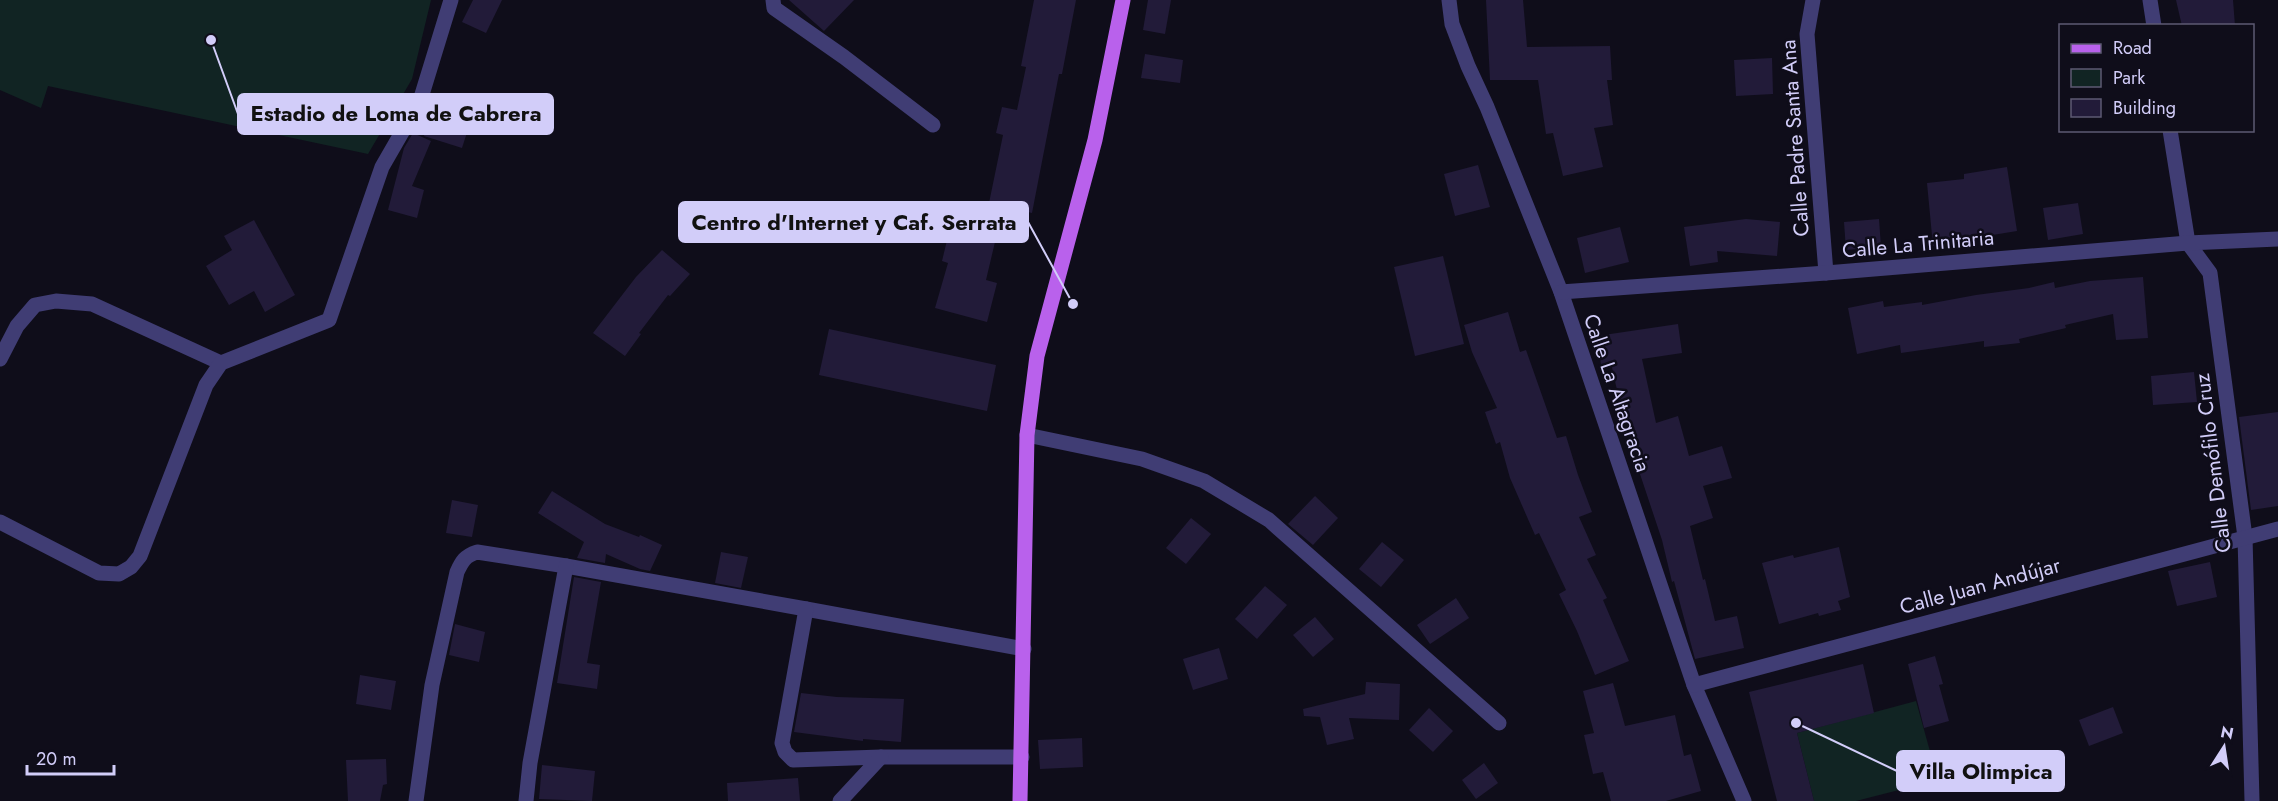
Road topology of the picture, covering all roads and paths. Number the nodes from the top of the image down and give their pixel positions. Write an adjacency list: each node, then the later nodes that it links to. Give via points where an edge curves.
1 (451, 0): 15 (street, via 420,101 382,167 329,320)
2 (773, 0): 8 (street, via 774,8)
3 (1123, 0): 16 (main road, via 1095,140 1037,356)
4 (1449, 0): 13 (street, Calle La Altagracia, via 1452,24 1468,66)
5 (1813, 0): 12 (street, Calle Padre Santa Ana, via 1808,34)
6 (2150, 0): 7 (street)
7 (2154, 24)
8 (933, 125)
9 (2170, 132): 11 (street, Calle Demófilo Cruz)
10 (2278, 239): 11 (street, Calle La Trinitaria)
11 (2188, 243): 12 (street, Calle La Trinitaria); 19 (street, Calle Demófilo Cruz, via 2210,273)
12 (1826, 273): 13 (street, Calle La Trinitaria)
13 (1561, 292): 23 (street, Calle La Altagracia)
14 (0, 359): 15 (street, via 17,326 35,305 56,301 92,304)
15 (221, 363): 17 (street, via 206,385 140,556 131,567 119,574 99,573)
16 (1027, 435): 22 (main road); 24 (street, via 1142,459 1204,481 1269,520)
17 (0, 522)
18 (2278, 529): 19 (street, Calle Juan Andújar)
19 (2245, 537): 23 (street, Calle Juan Andújar); 32 (street, Calle Demófilo Cruz)
20 (566, 566): 21 (street); 27 (street, via 477,552 462,561 432,685); 28 (street)
21 (806, 609): 22 (street); 25 (street, via 782,743 785,752 793,760)
22 (1024, 649): 26 (main road)
23 (1694, 685): 31 (street, Calle La Altagracia)
24 (1499, 723)
25 (881, 757): 26 (street); 29 (street)
26 (1022, 758): 30 (main road)
27 (416, 801)
28 (526, 801)
29 (840, 801)
30 (1020, 801)
31 (1744, 801)
32 (2252, 801)

